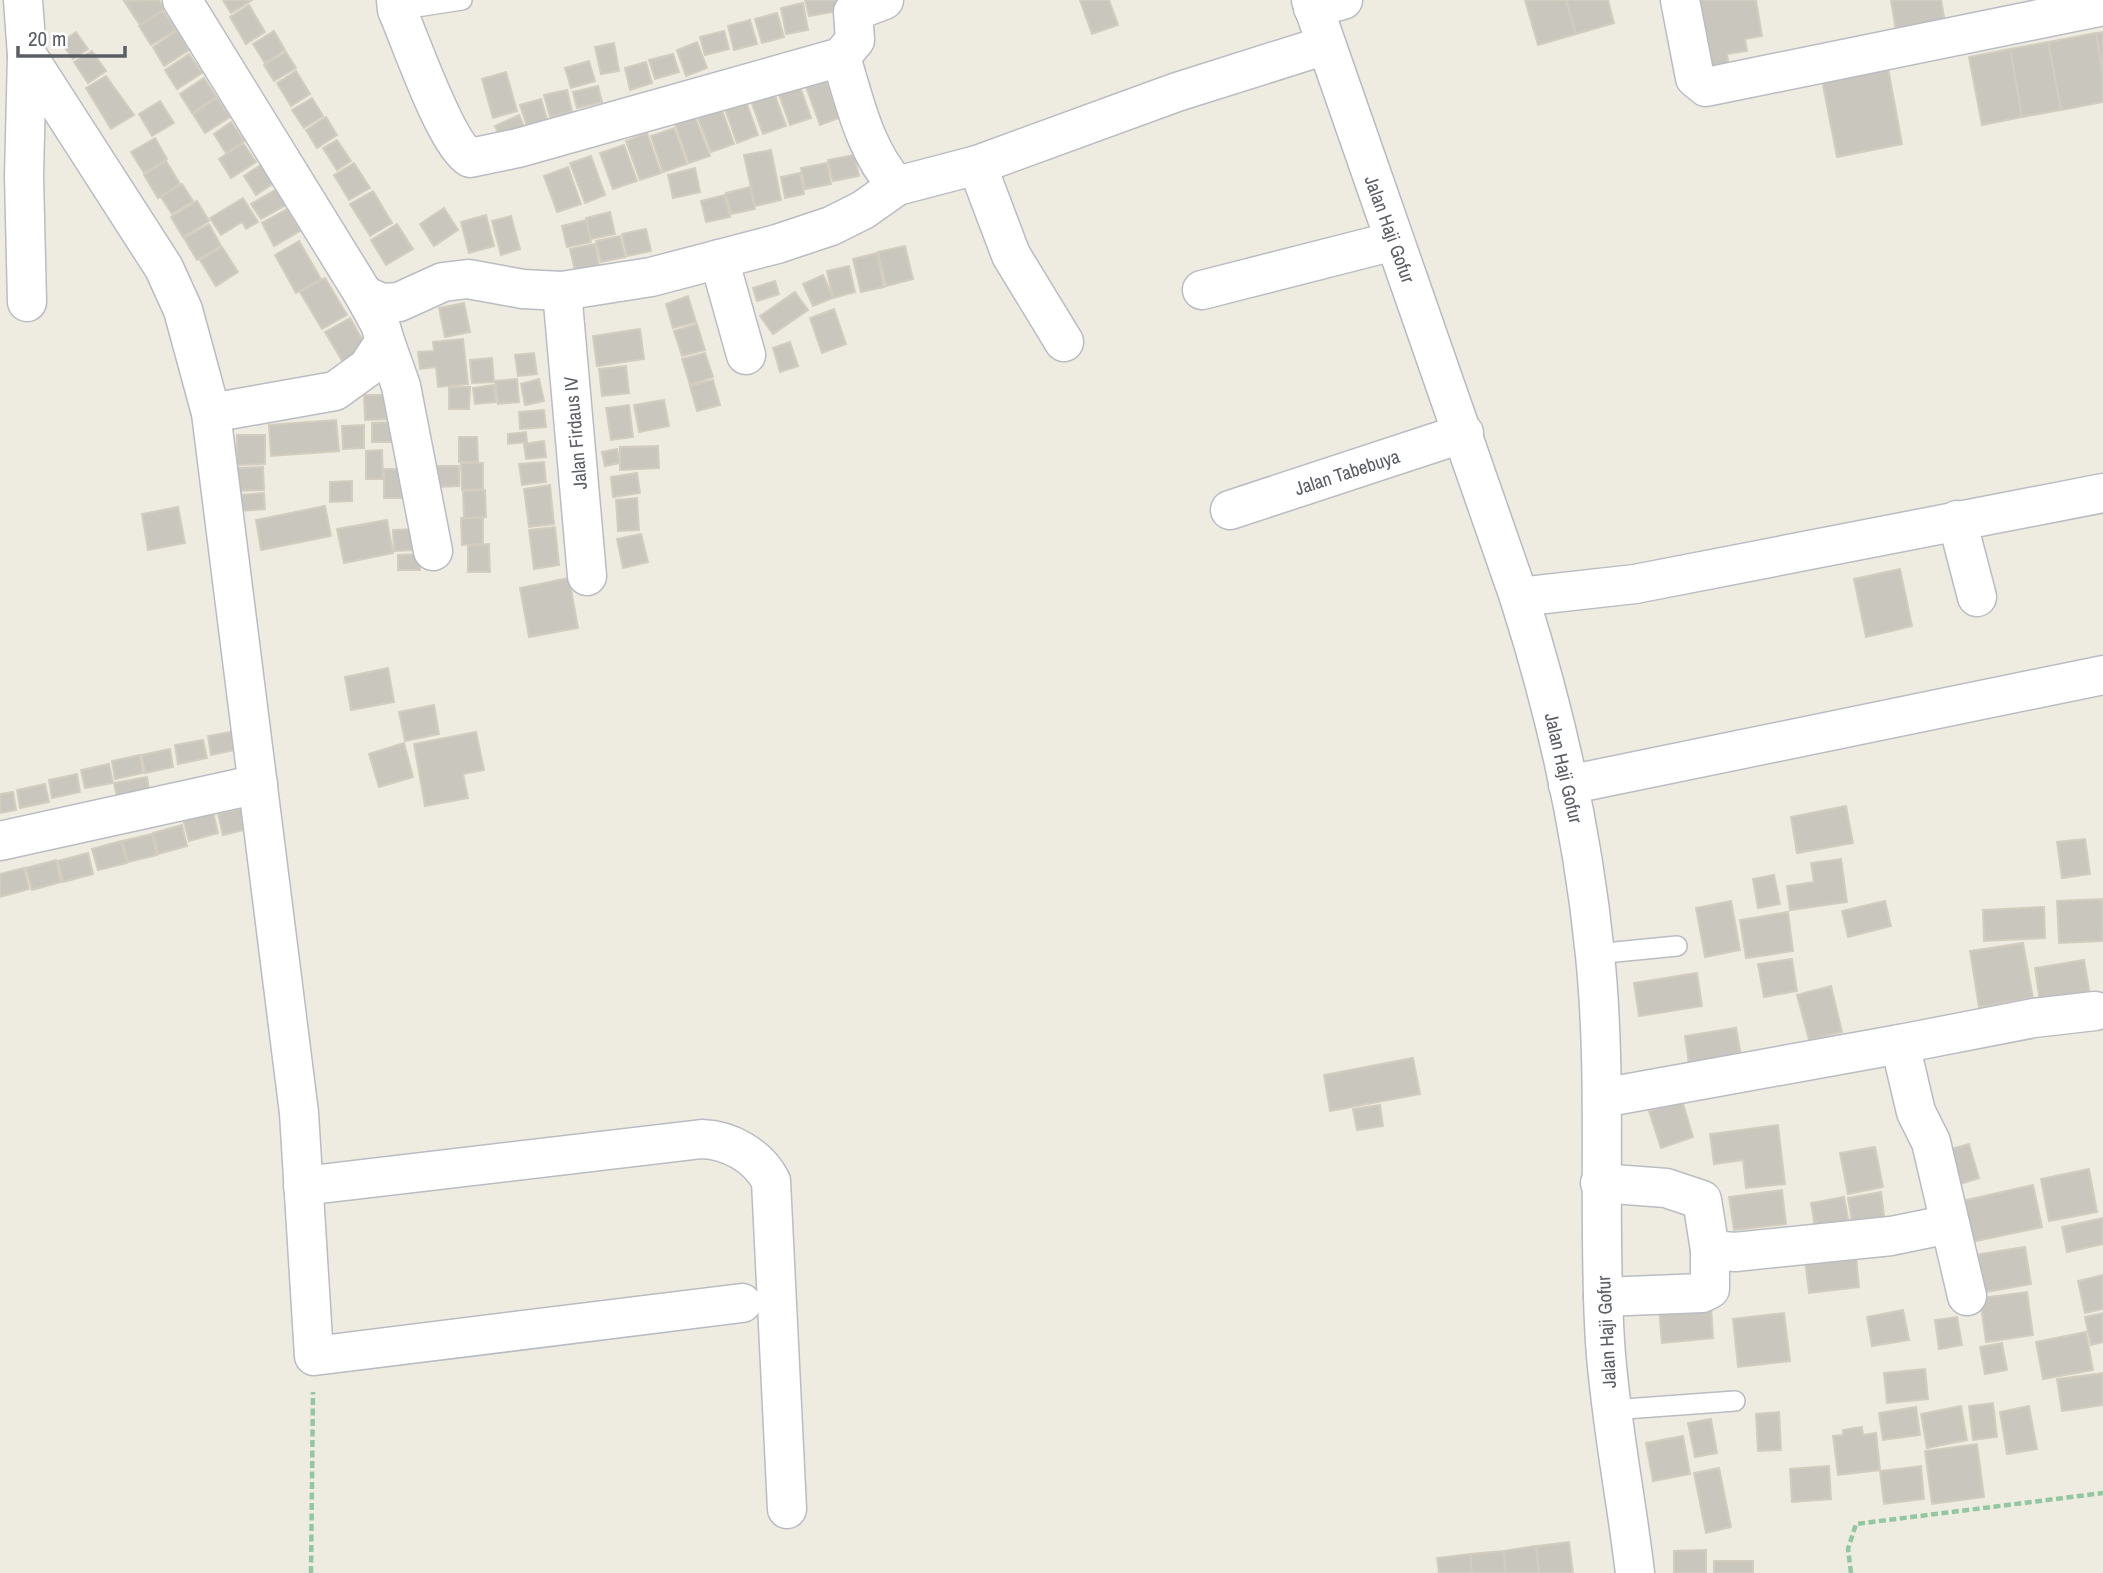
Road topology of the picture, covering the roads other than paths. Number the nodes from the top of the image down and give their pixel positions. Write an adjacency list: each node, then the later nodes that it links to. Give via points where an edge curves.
1 (23, 0): 10 (street)
2 (182, 0): 18 (street)
3 (462, 0): 7 (lane)
4 (1680, 0): 8 (street, via 1695,78 1706,88)
5 (1322, 3): 9 (street, Jalan Haji Gofur)
6 (862, 4): 11 (street, via 855,40)
7 (397, 5): 11 (street, via 448,130 460,152 470,158)
8 (2103, 6)
9 (1326, 45): 12 (street, via 1177,92); 14 (street, Jalan Haji Gofur)
10 (27, 55): 19 (street); 23 (street, via 164,268 183,310)
11 (841, 57): 13 (street, via 862,128 881,168)
12 (977, 166): 13 (street); 21 (street, via 1011,254)
13 (897, 186): 15 (street, via 831,226)
14 (1394, 241): 16 (street); 24 (street, Jalan Haji Gofur)
15 (719, 259): 17 (street, via 651,277); 22 (street)
16 (1202, 290)
17 (562, 291): 18 (street, via 468,279 443,282 399,302 382,303); 29 (street, Jalan Firdaus IV)
18 (364, 295): 20 (street)
19 (27, 302)
20 (385, 341): 23 (street, via 368,368 335,391); 28 (street, via 401,386)
21 (1064, 342)
22 (746, 355)
23 (211, 412): 33 (street)
24 (1464, 433): 26 (street, Jalan Tabebuya); 30 (street, Jalan Haji Gofur)
25 (2103, 493): 27 (street)
26 (1230, 510)
27 (1957, 520): 30 (street, via 1635,584); 31 (street)
28 (433, 551)
29 (587, 576)
30 (1519, 597): 34 (street, Jalan Haji Gofur)
31 (1977, 597)
32 (2103, 675): 34 (street)
33 (258, 784): 35 (street); 42 (street, via 299,1114)
34 (1568, 785): 37 (street, Jalan Haji Gofur)
35 (0, 841)
36 (1677, 946): 37 (lane)
37 (1595, 954): 40 (street, Jalan Haji Gofur)
38 (2095, 1011): 39 (street)
39 (1900, 1044): 40 (street); 43 (street)
40 (1602, 1098): 41 (street, Jalan Haji Gofur)
41 (1600, 1183): 44 (street, via 1666,1188 1702,1200); 46 (street, Jalan Haji Gofur)
42 (303, 1186): 47 (street, via 314,1356); 50 (street, via 702,1139 720,1139 761,1164 771,1181)
43 (1951, 1224): 44 (street, via 1891,1236 1735,1252); 45 (street)
44 (1710, 1250): 46 (street, via 1710,1289 1702,1293)
45 (1967, 1296)
46 (1602, 1297): 49 (street, Jalan Haji Gofur)
47 (742, 1303)
48 (1735, 1401): 49 (lane)
49 (1611, 1410): 51 (street, Jalan Haji Gofur)
50 (787, 1509)
51 (1635, 1573)

